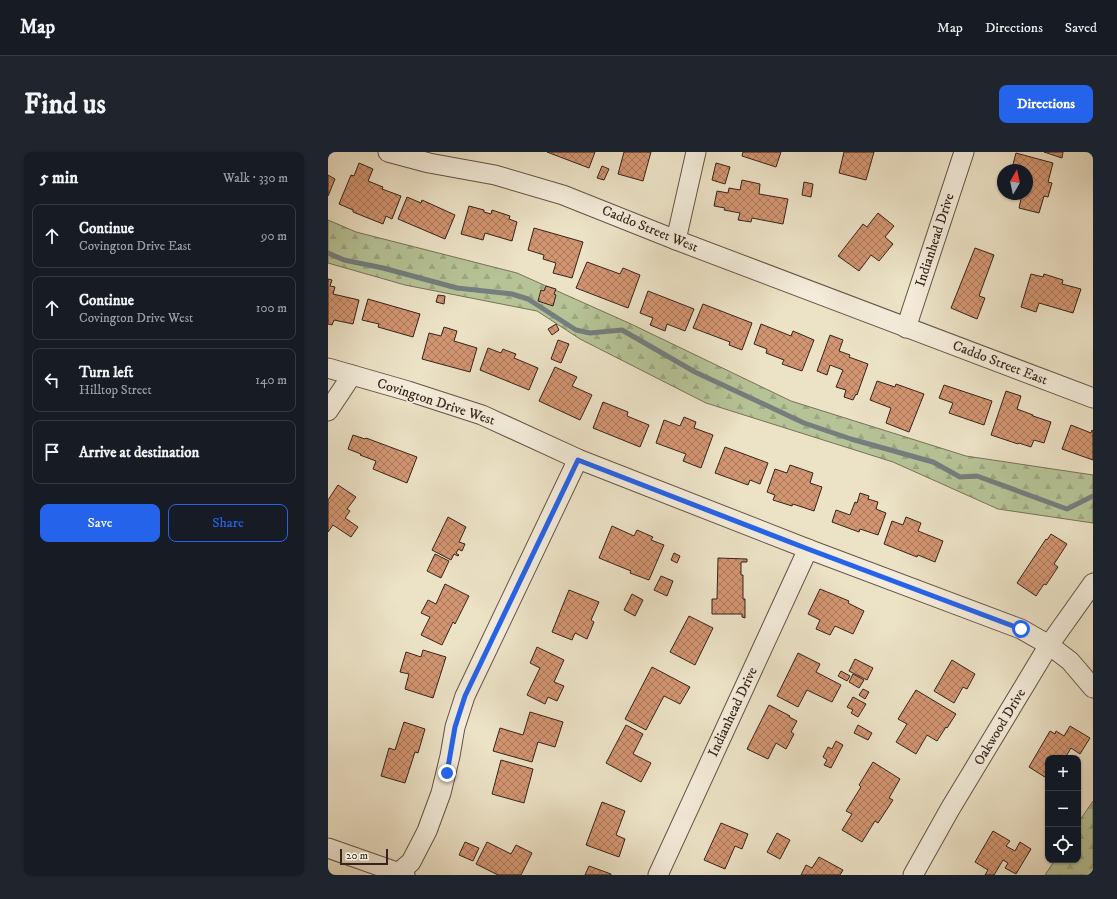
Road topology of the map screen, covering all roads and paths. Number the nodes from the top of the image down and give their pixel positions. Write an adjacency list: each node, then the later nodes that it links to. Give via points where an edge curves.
1 (388, 152): 4 (street, Caddo Street West, via 429,163 495,175 563,195)
2 (696, 152): 4 (street)
3 (964, 152): 5 (street, Indianhead Drive)
4 (676, 240): 5 (street, Caddo Street West)
5 (906, 328): 8 (street, Caddo Street East)
6 (328, 368): 7 (street, Covington Drive West)
7 (352, 375): 9 (street); 10 (street, Covington Drive West, via 482,415)
8 (1093, 398)
9 (328, 411)
10 (578, 460): 11 (street, Covington Drive West); 16 (street, via 465,696 455,727 441,792 427,831 411,862)
11 (808, 549): 13 (street, Covington Drive West, via 1021,629); 17 (street, Indianhead Drive)
12 (1093, 583): 13 (street, Oakwood Drive)
13 (1049, 645): 14 (street, Covington Drive West, via 1070,661); 18 (street, Oakwood Drive)
14 (1093, 688)
15 (328, 848): 16 (street)
16 (400, 874)
17 (658, 875)
18 (912, 875)

